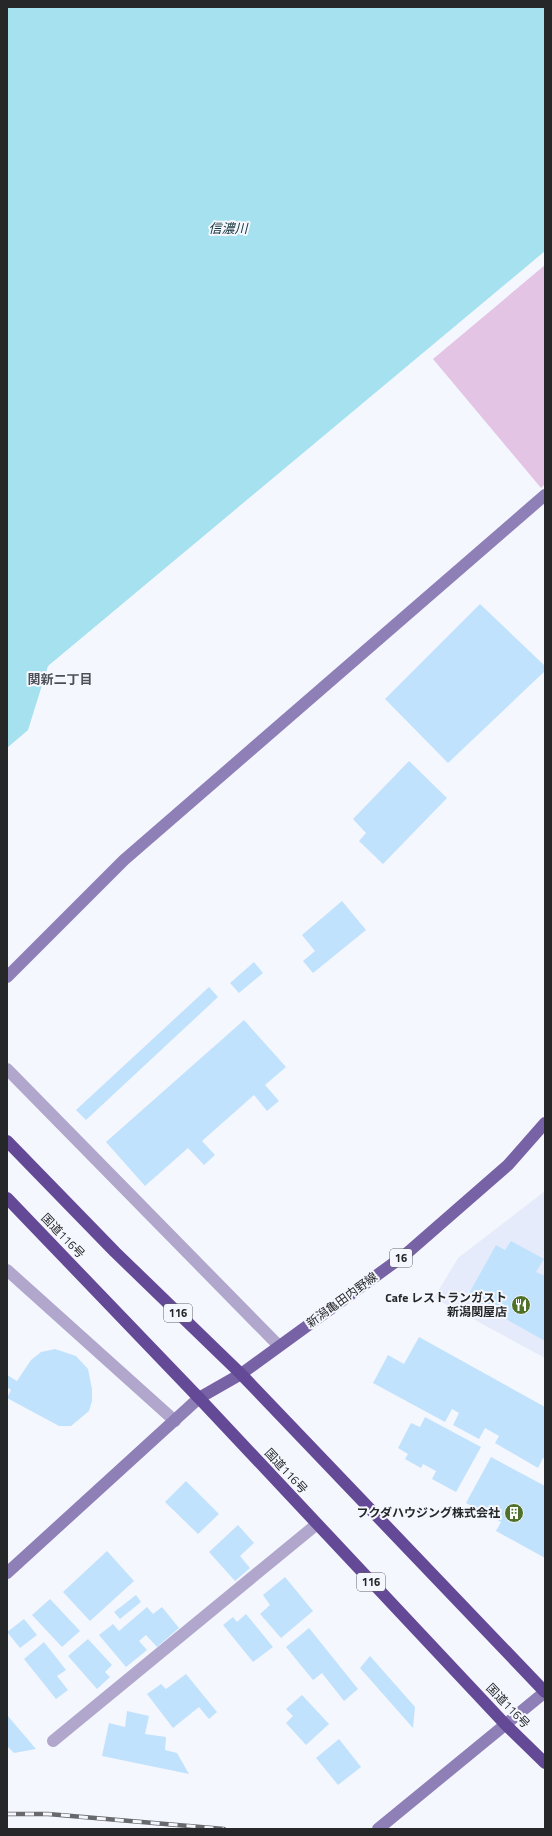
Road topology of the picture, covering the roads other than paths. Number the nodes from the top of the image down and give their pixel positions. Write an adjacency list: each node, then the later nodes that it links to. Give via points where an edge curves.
1 (545, 495): 2 (street, via 124,860)
2 (7, 977)
3 (7, 1069): 8 (street)
4 (545, 1123): 8 (main road, 新潟亀田内野線 / 16, via 508,1165 406,1254)
5 (7, 1141): 9 (highway, 116, via 115,1252)
6 (7, 1198): 10 (highway, 国道116号 / 116)
7 (7, 1270): 11 (street)
8 (279, 1346): 9 (main road, 新潟亀田内野線 / 16)
9 (241, 1374): 10 (main road, 新潟亀田内野線 / 16); 14 (highway, 116)
10 (199, 1398): 11 (street); 12 (highway, 国道116号 / 116)
11 (175, 1421): 13 (street)
12 (317, 1524): 15 (highway, 国道116号 / 116); 16 (street)
13 (7, 1573)
14 (545, 1692): 15 (street)
15 (505, 1724): 17 (highway, 国道116号 / 116); 18 (street)
16 (53, 1741)
17 (545, 1763)
18 (378, 1829)

